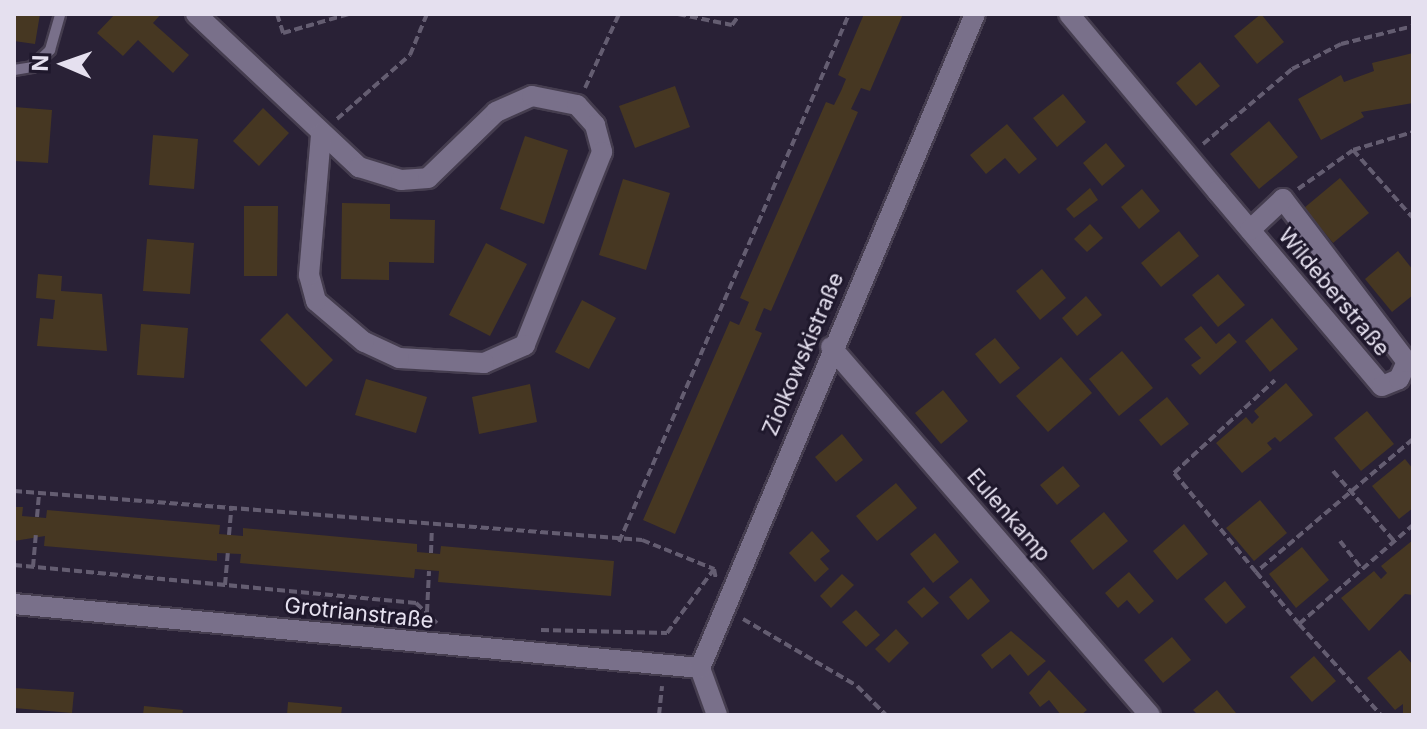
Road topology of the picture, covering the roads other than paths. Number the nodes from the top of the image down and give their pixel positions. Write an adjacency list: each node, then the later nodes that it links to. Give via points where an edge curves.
1 (60, 14): 5 (lane, via 50,50 32,67)
2 (196, 14): 6 (street)
3 (975, 14): 8 (street, Ziolkowskistraße)
4 (1069, 14): 7 (street, Wildeberstraße)
5 (14, 70)
6 (321, 134): 6 (street, via 309,275 316,301 364,342 399,358 484,363 525,345 568,249 602,152 595,125 577,105 532,96 496,112 428,178 401,180 359,167)
7 (1250, 230): 7 (street, Wildeberstraße, via 1382,386 1399,379 1407,362 1283,199)
8 (831, 347): 10 (street, Ziolkowskistraße); 12 (street, Eulenkamp)
9 (14, 604): 10 (street, Grotrianstraße)
10 (700, 668): 11 (street)
11 (717, 715)
12 (1150, 715)

